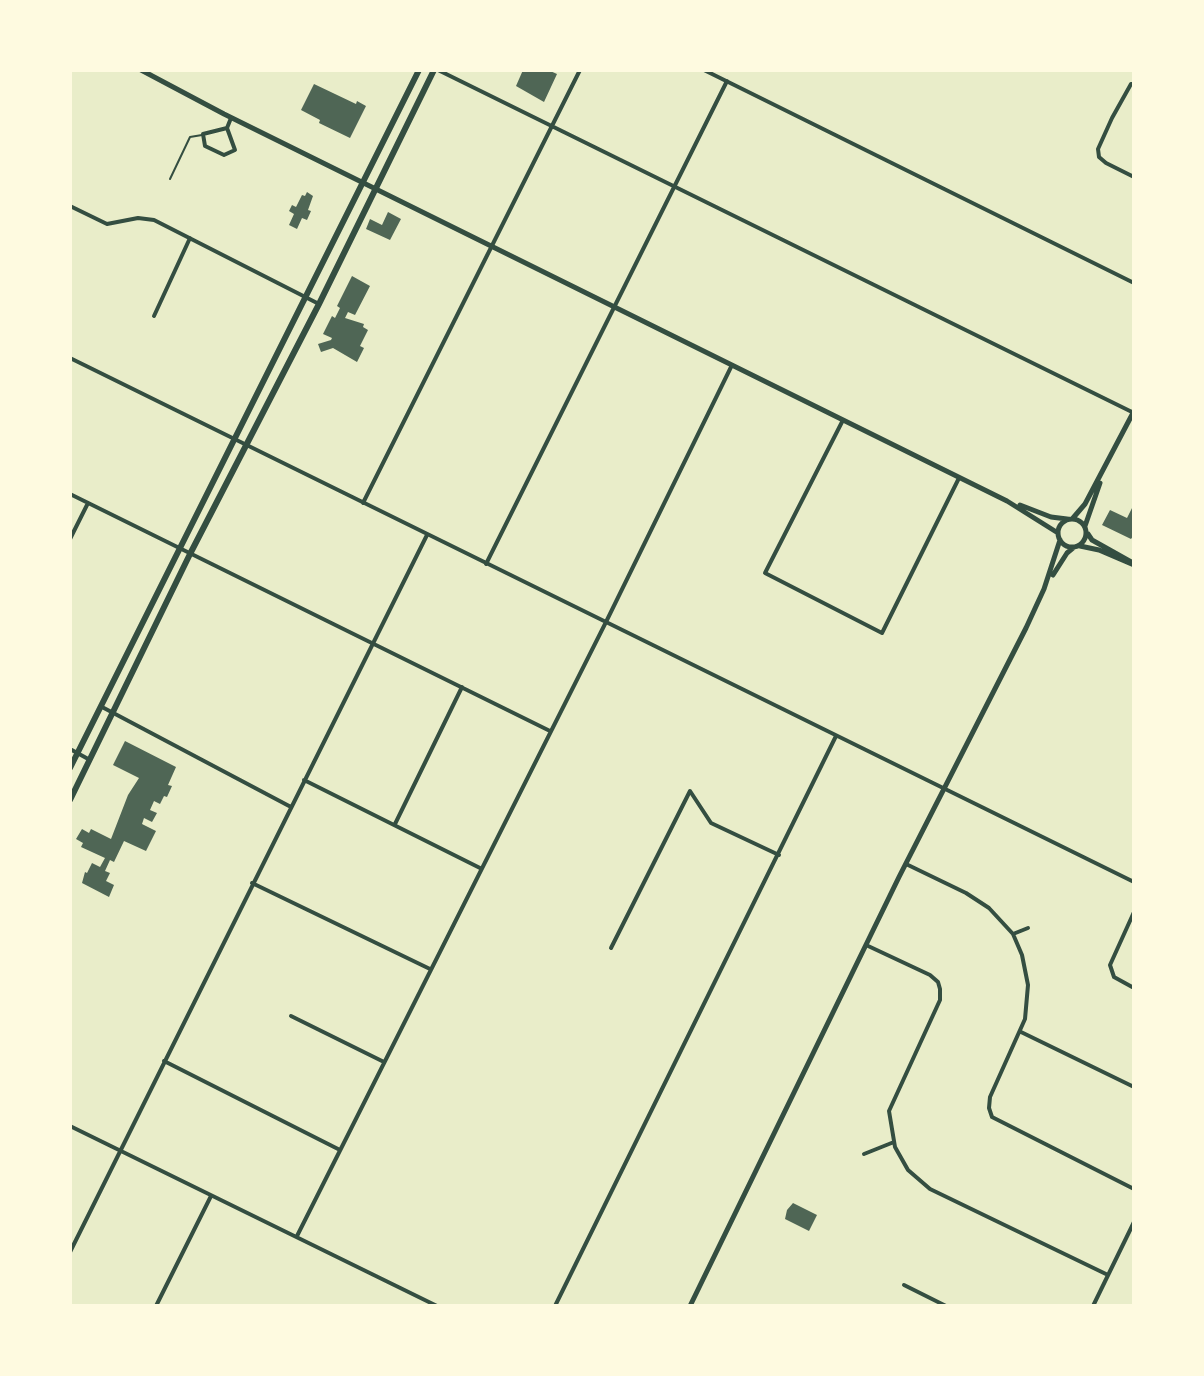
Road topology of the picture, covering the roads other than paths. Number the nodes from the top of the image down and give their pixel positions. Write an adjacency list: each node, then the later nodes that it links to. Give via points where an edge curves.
1 (141, 70): 8 (street)
2 (419, 70): 14 (main road)
3 (436, 70): 9 (street); 16 (main road)
4 (580, 70): 9 (street)
5 (704, 70): 6 (street)
6 (727, 81): 15 (street); 20 (street)
7 (1134, 84): 12 (street, via 1098,149 1106,163)
8 (231, 118): 10 (street); 14 (street)
9 (551, 126): 15 (street); 19 (street)
10 (227, 128): 11 (street); 11 (street, via 235,150 224,155 205,146)
11 (203, 134): 13 (lane, via 190,137)
12 (1134, 177)
13 (170, 179)
14 (362, 183): 16 (street); 21 (main road)
15 (674, 187): 23 (street); 27 (street)
16 (376, 190): 19 (street); 22 (main road)
17 (70, 206): 18 (street, via 107,224 147,219)
18 (190, 238): 21 (street); 24 (street)
19 (491, 246): 23 (street); 36 (street)
20 (1134, 283)
21 (305, 297): 22 (street); 29 (main road)
22 (319, 304): 30 (main road)
23 (613, 307): 26 (street); 45 (street)
24 (154, 316)
25 (70, 358): 29 (street)
26 (732, 365): 28 (street); 48 (street)
27 (1134, 412): 31 (street)
28 (843, 420): 32 (street); 32 (street, via 765,573 882,633)
29 (234, 439): 30 (street); 43 (main road)
30 (245, 445): 36 (street); 44 (main road)
31 (1110, 460): 37 (street, via 1080,512); 38 (street)
32 (959, 478): 34 (street)
33 (70, 494): 35 (street)
34 (1007, 501): 37 (street); 40 (street)
35 (88, 503): 41 (street); 43 (street)
36 (363, 503): 39 (street)
37 (1070, 519): 38 (street); 40 (street, via 1060,525)
38 (1086, 529): 42 (street, via 1085,540); 46 (street, via 1092,540)
39 (427, 535): 45 (street); 49 (street)
40 (1059, 537): 42 (street, via 1066,546); 47 (street)
41 (70, 539)
42 (1077, 546): 46 (street); 47 (street, via 1065,555)
43 (179, 549): 44 (street); 51 (main road)
44 (190, 554): 49 (street); 52 (main road)
45 (486, 564): 48 (street)
46 (1134, 564)
47 (1044, 589): 60 (street)
48 (606, 622): 53 (street); 54 (street)
49 (372, 643): 50 (street); 59 (street)
50 (462, 687): 53 (street); 63 (street)
51 (102, 707): 52 (street); 56 (main road)
52 (114, 712): 57 (main road); 62 (street)
53 (550, 731): 66 (street)
54 (836, 736): 60 (street); 64 (street)
55 (70, 749): 56 (street)
56 (78, 753): 57 (street); 58 (main road)
57 (90, 760): 61 (main road)
58 (70, 768)
59 (304, 780): 62 (street); 63 (street)
60 (944, 789): 65 (street); 67 (street)
61 (70, 800)
62 (291, 807): 68 (street)
63 (395, 824): 66 (street)
64 (779, 855): 73 (street, via 711,823 690,791); 95 (street)
65 (906, 864): 71 (street, via 982,902); 72 (street)
66 (480, 868): 74 (street)
67 (1134, 882)
68 (252, 883): 74 (street); 78 (street)
69 (1134, 912): 75 (street, via 1110,965 1114,977)
70 (1028, 928): 71 (street)
71 (1013, 934): 77 (street, via 1028,985)
72 (866, 945): 82 (street, via 930,975 941,992 891,1102); 96 (street)
73 (611, 948)
74 (430, 969): 79 (street)
75 (1134, 988)
76 (291, 1016): 79 (street)
77 (1021, 1032): 80 (street); 86 (street, via 990,1097 992,1117)
78 (164, 1061): 83 (street); 84 (street)
79 (384, 1062): 83 (street)
80 (1134, 1087)
81 (70, 1126): 84 (street)
82 (894, 1142): 85 (street); 91 (street, via 908,1170 930,1189)
83 (340, 1150): 89 (street)
84 (120, 1151): 87 (street); 90 (street)
85 (864, 1154)
86 (1134, 1189)
87 (211, 1196): 89 (street); 93 (street)
88 (1134, 1222): 91 (street)
89 (297, 1236): 94 (street)
90 (70, 1252)
91 (1108, 1275): 98 (street)
92 (904, 1285): 97 (street)
93 (156, 1306)
94 (437, 1306)
95 (555, 1306)
96 (690, 1306)
97 (946, 1306)
98 (1093, 1306)

